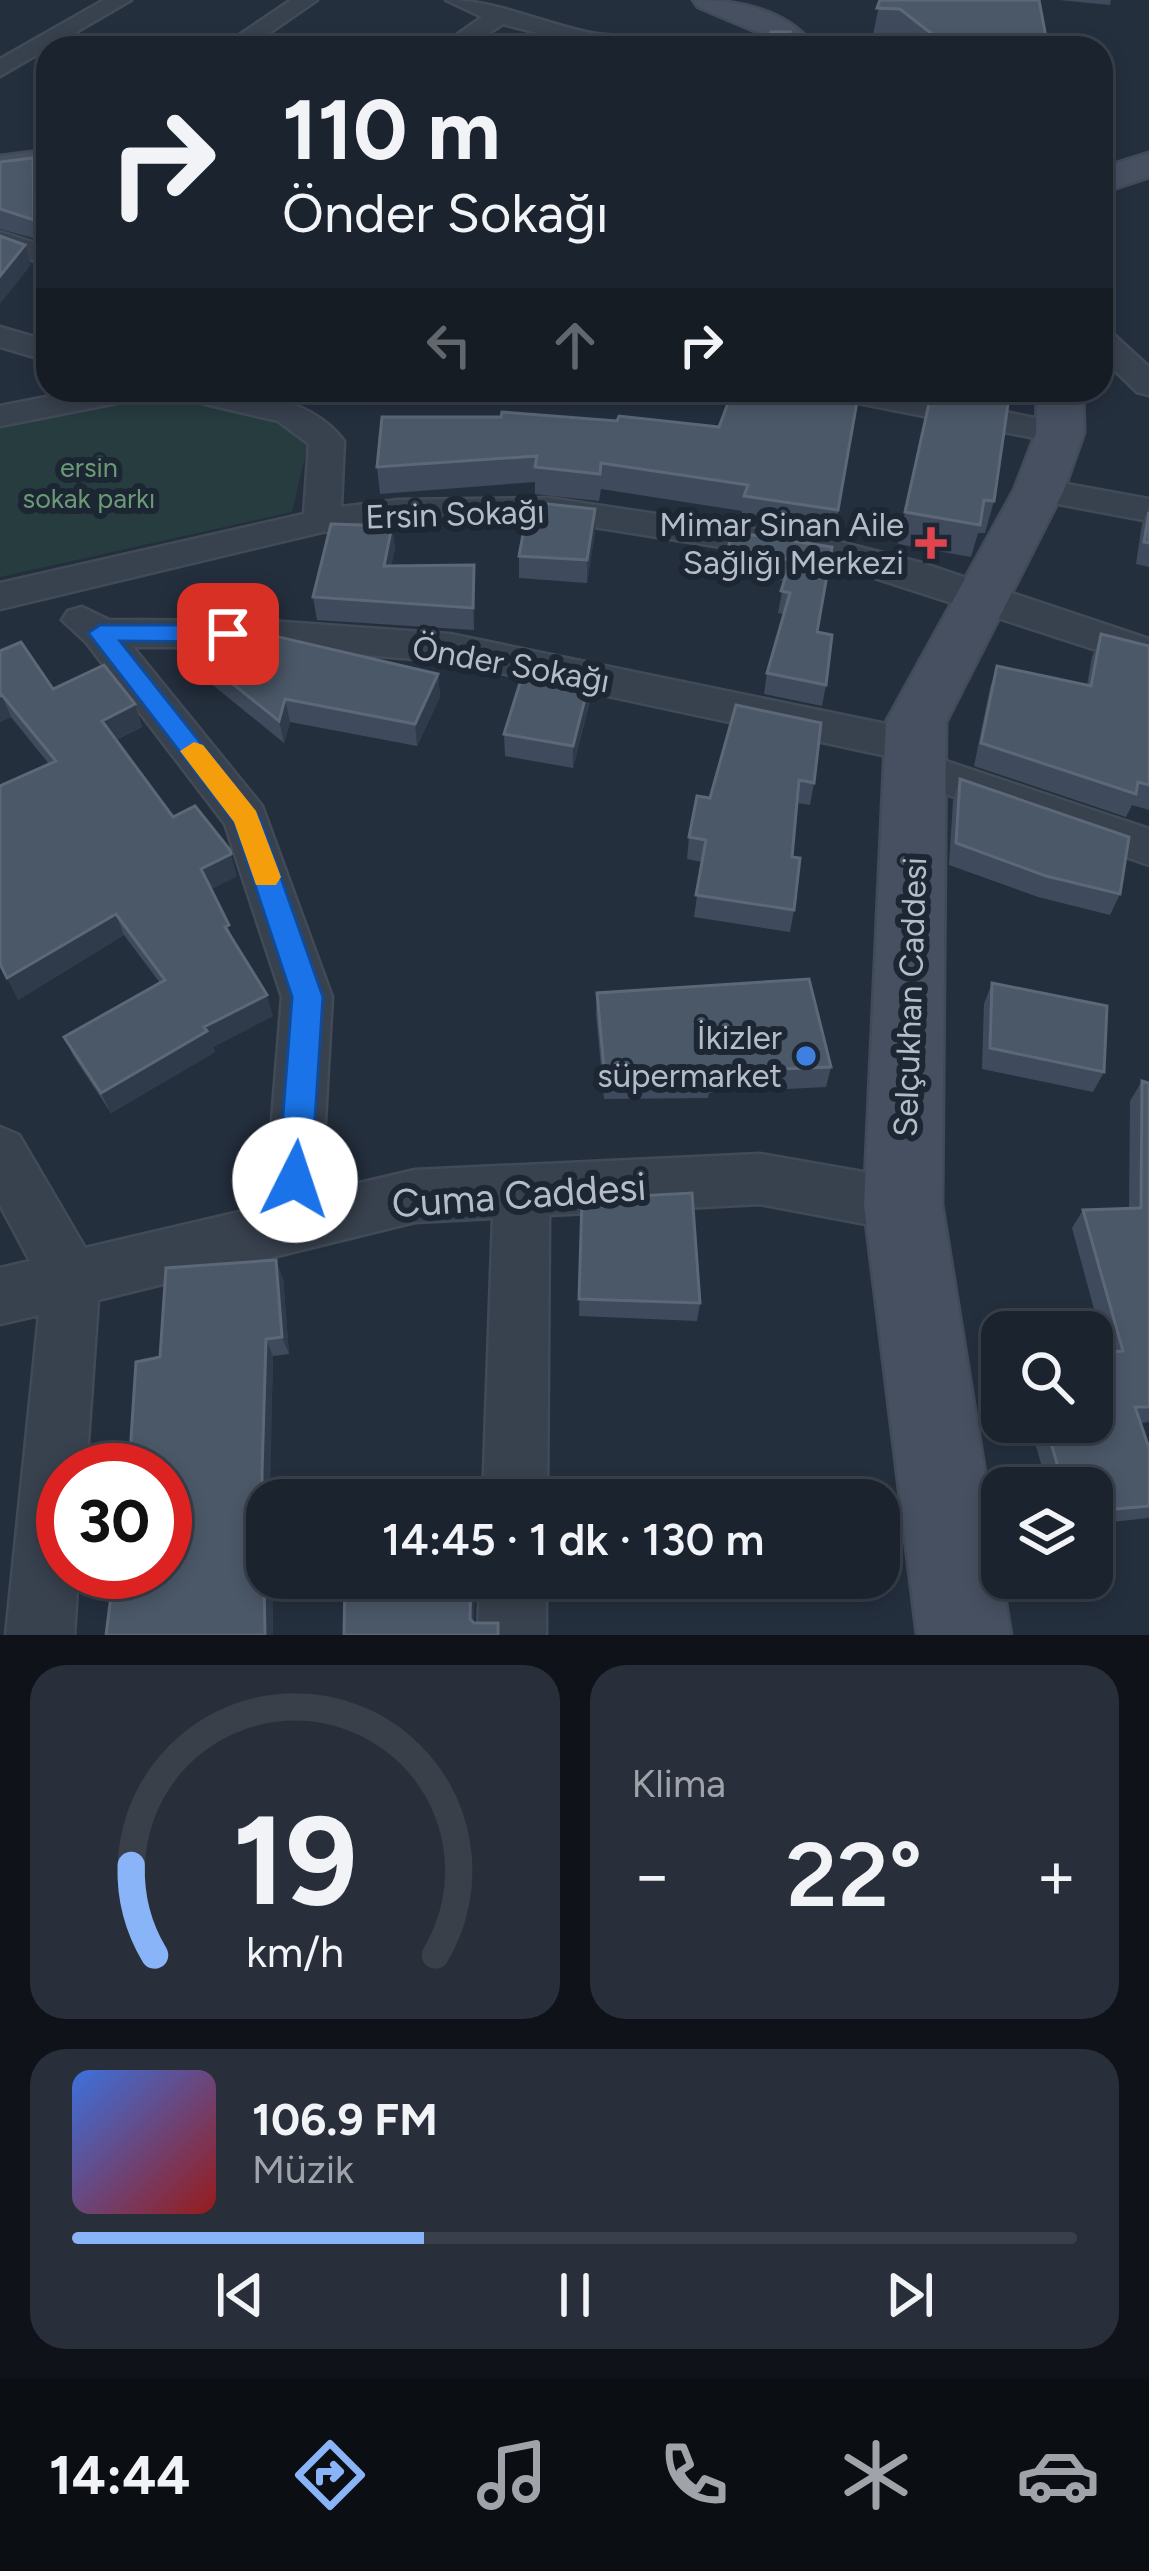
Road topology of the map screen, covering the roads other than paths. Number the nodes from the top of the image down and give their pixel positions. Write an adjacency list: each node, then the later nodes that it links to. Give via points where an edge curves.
1 (120, 0): 7 (street)
2 (305, 0): 8 (street)
3 (457, 0): 6 (street)
4 (709, 0): 11 (street)
5 (751, 0): 12 (street, via 790,16)
6 (500, 16): 9 (street); 10 (street)
7 (57, 36)
8 (250, 36)
9 (469, 36)
10 (575, 36)
11 (789, 36)
12 (802, 36)
13 (36, 48): 14 (street)
14 (1, 68): 15 (street)
15 (36, 75)
16 (36, 162): 19 (street)
17 (1149, 163): 18 (street); 20 (street)
18 (1113, 165)
19 (0, 167)
20 (1113, 176)
21 (36, 234): 22 (street)
22 (0, 240): 23 (street)
23 (36, 252)
24 (0, 337): 25 (street)
25 (36, 348)
26 (1113, 351): 27 (street)
27 (1149, 385)
28 (71, 402): 31 (street)
29 (239, 402): 34 (street, via 290,414 327,441)
30 (896, 402): 32 (street)
31 (0, 416)
32 (1053, 438): 33 (street); 36 (street, Selçukhan Caddesi)
33 (1149, 510)
34 (322, 521): 35 (street, Ersin Sokağı); 36 (street, Ersin Sokağı, via 550,509 836,553)
35 (18, 592): 37 (street)
36 (980, 597): 38 (street, Ersin Sokağı); 39 (street, Selçukhan Caddesi, via 916,722)
37 (100, 633): 39 (street, Önder Sokağı, via 271,634 450,648); 44 (street, via 246,818 308,997)
38 (1149, 653)
39 (917, 757): 40 (street, Önder Sokağı); 43 (street, Selçukhan Caddesi)
40 (1149, 847)
41 (0, 1152): 45 (street)
42 (522, 1191): 43 (street, Cuma Caddesi, via 760,1179); 44 (street, Cuma Caddesi, via 415,1196); 47 (street)
43 (903, 1205): 51 (street, Selçukhan Caddesi)
44 (291, 1226): 45 (street, Cuma Caddesi)
45 (70, 1280): 46 (street, Cuma Caddesi); 49 (street)
46 (0, 1297)
47 (515, 1479)
48 (513, 1599): 50 (street)
49 (40, 1635)
50 (512, 1635)
51 (964, 1635)

